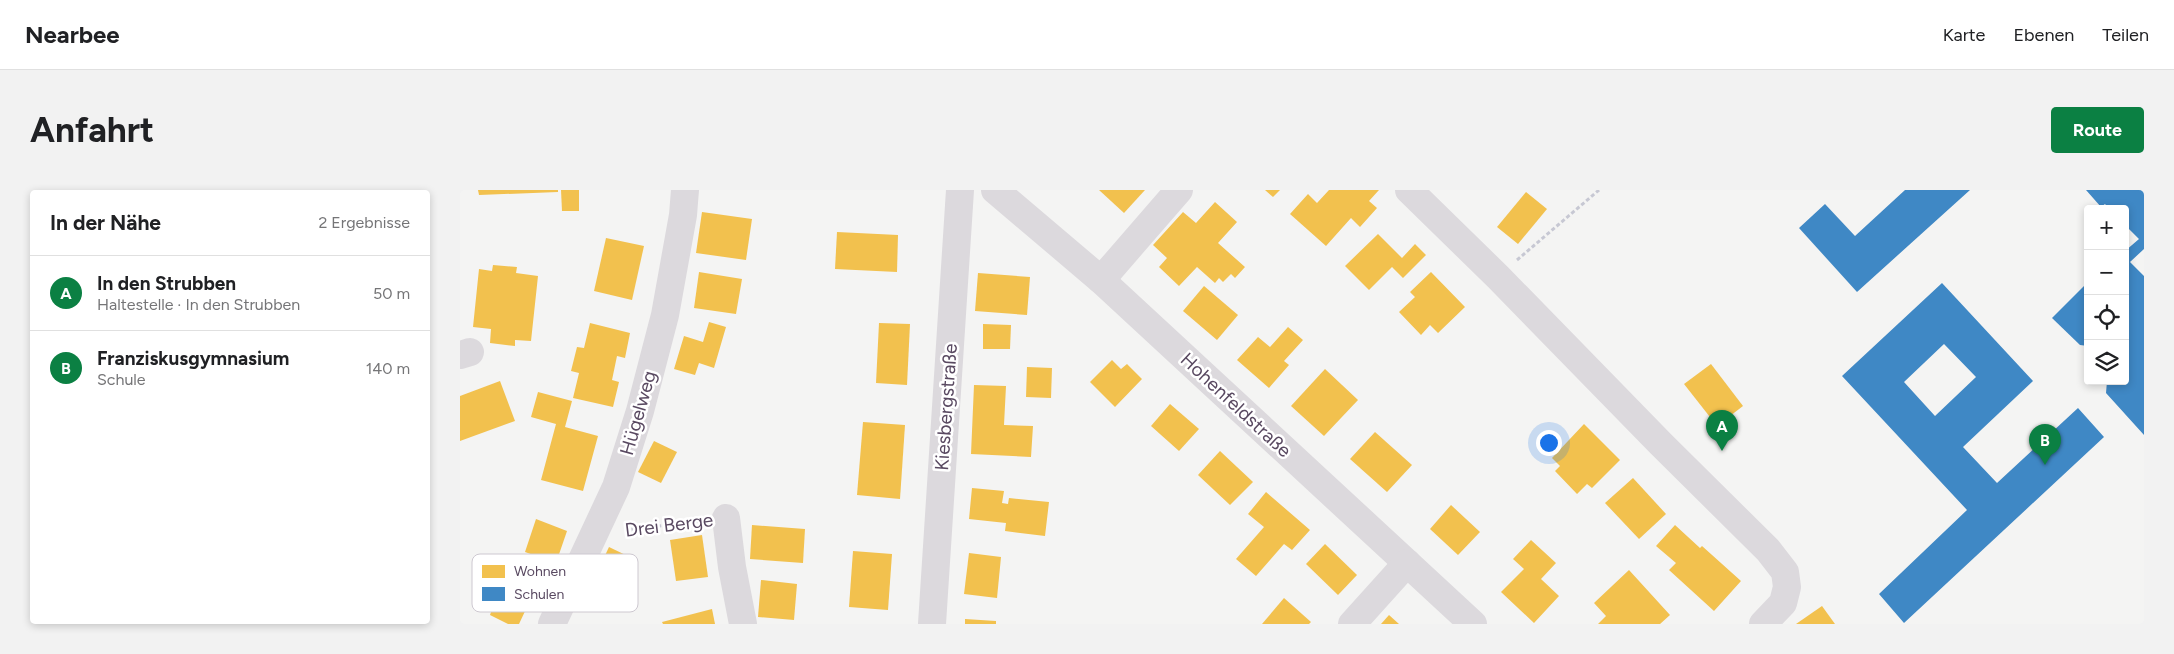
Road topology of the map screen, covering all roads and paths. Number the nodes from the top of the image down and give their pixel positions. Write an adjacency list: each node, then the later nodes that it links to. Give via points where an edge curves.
1 (685, 190): 10 (street, Hügelweg, via 665,315 643,402 616,487)
2 (960, 190): 16 (street, Kiesbergstraße)
3 (995, 190): 8 (street, Hohenfeldstraße)
4 (1179, 190): 8 (street)
5 (1410, 190): 7 (street)
6 (1598, 190): 7 (path)
7 (1498, 276): 19 (street, via 1768,550 1785,572 1787,587 1783,603)
8 (1101, 280): 12 (street, Hohenfeldstraße)
9 (726, 518): 10 (path, Drei Berge); 15 (street, Drei Berge)
10 (595, 534): 11 (street, Hügelweg)
11 (585, 554)
12 (1407, 563): 17 (street); 18 (street, Hohenfeldstraße)
13 (558, 612): 14 (street, Hügelweg)
14 (552, 624)
15 (743, 624)
16 (932, 624)
17 (1352, 624)
18 (1473, 624)
19 (1763, 624)

